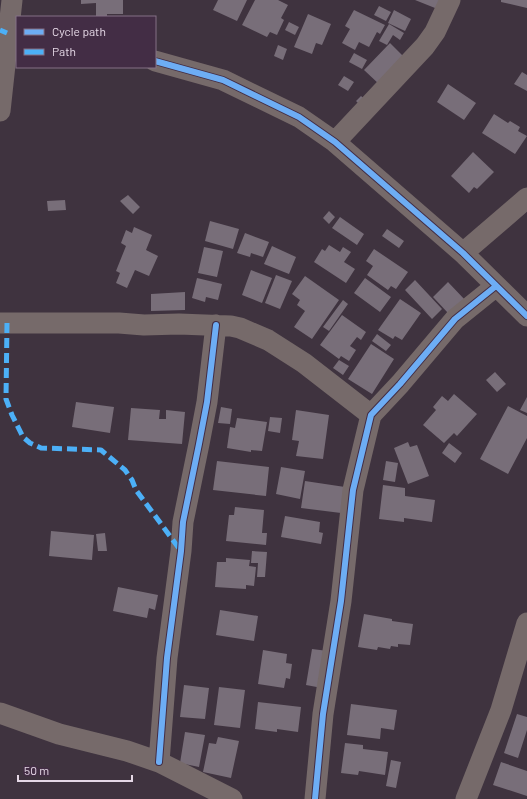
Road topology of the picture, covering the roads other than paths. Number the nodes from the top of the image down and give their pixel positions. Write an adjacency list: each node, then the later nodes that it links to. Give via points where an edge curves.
1 (12, 0): 3 (street, via 7,33)
2 (450, 0): 6 (street, via 435,32 424,46)
3 (8, 52): 5 (street)
4 (156, 60): 6 (street, via 223,80 299,117)
5 (0, 111)
6 (335, 142): 8 (street)
7 (527, 198): 8 (street)
8 (463, 253): 9 (street)
9 (496, 286): 10 (street); 13 (street, via 455,319)
10 (527, 316)
11 (0, 323): 12 (street)
12 (216, 326): 13 (street, via 240,328 268,340 304,363); 16 (street, via 199,444 183,522 167,658)
13 (371, 415): 18 (street, via 353,490 341,601 323,714)
14 (527, 623): 19 (street, via 501,710)
15 (0, 713): 16 (street, via 59,734)
16 (159, 762): 17 (street)
17 (232, 799)
18 (315, 799)
19 (466, 799)

